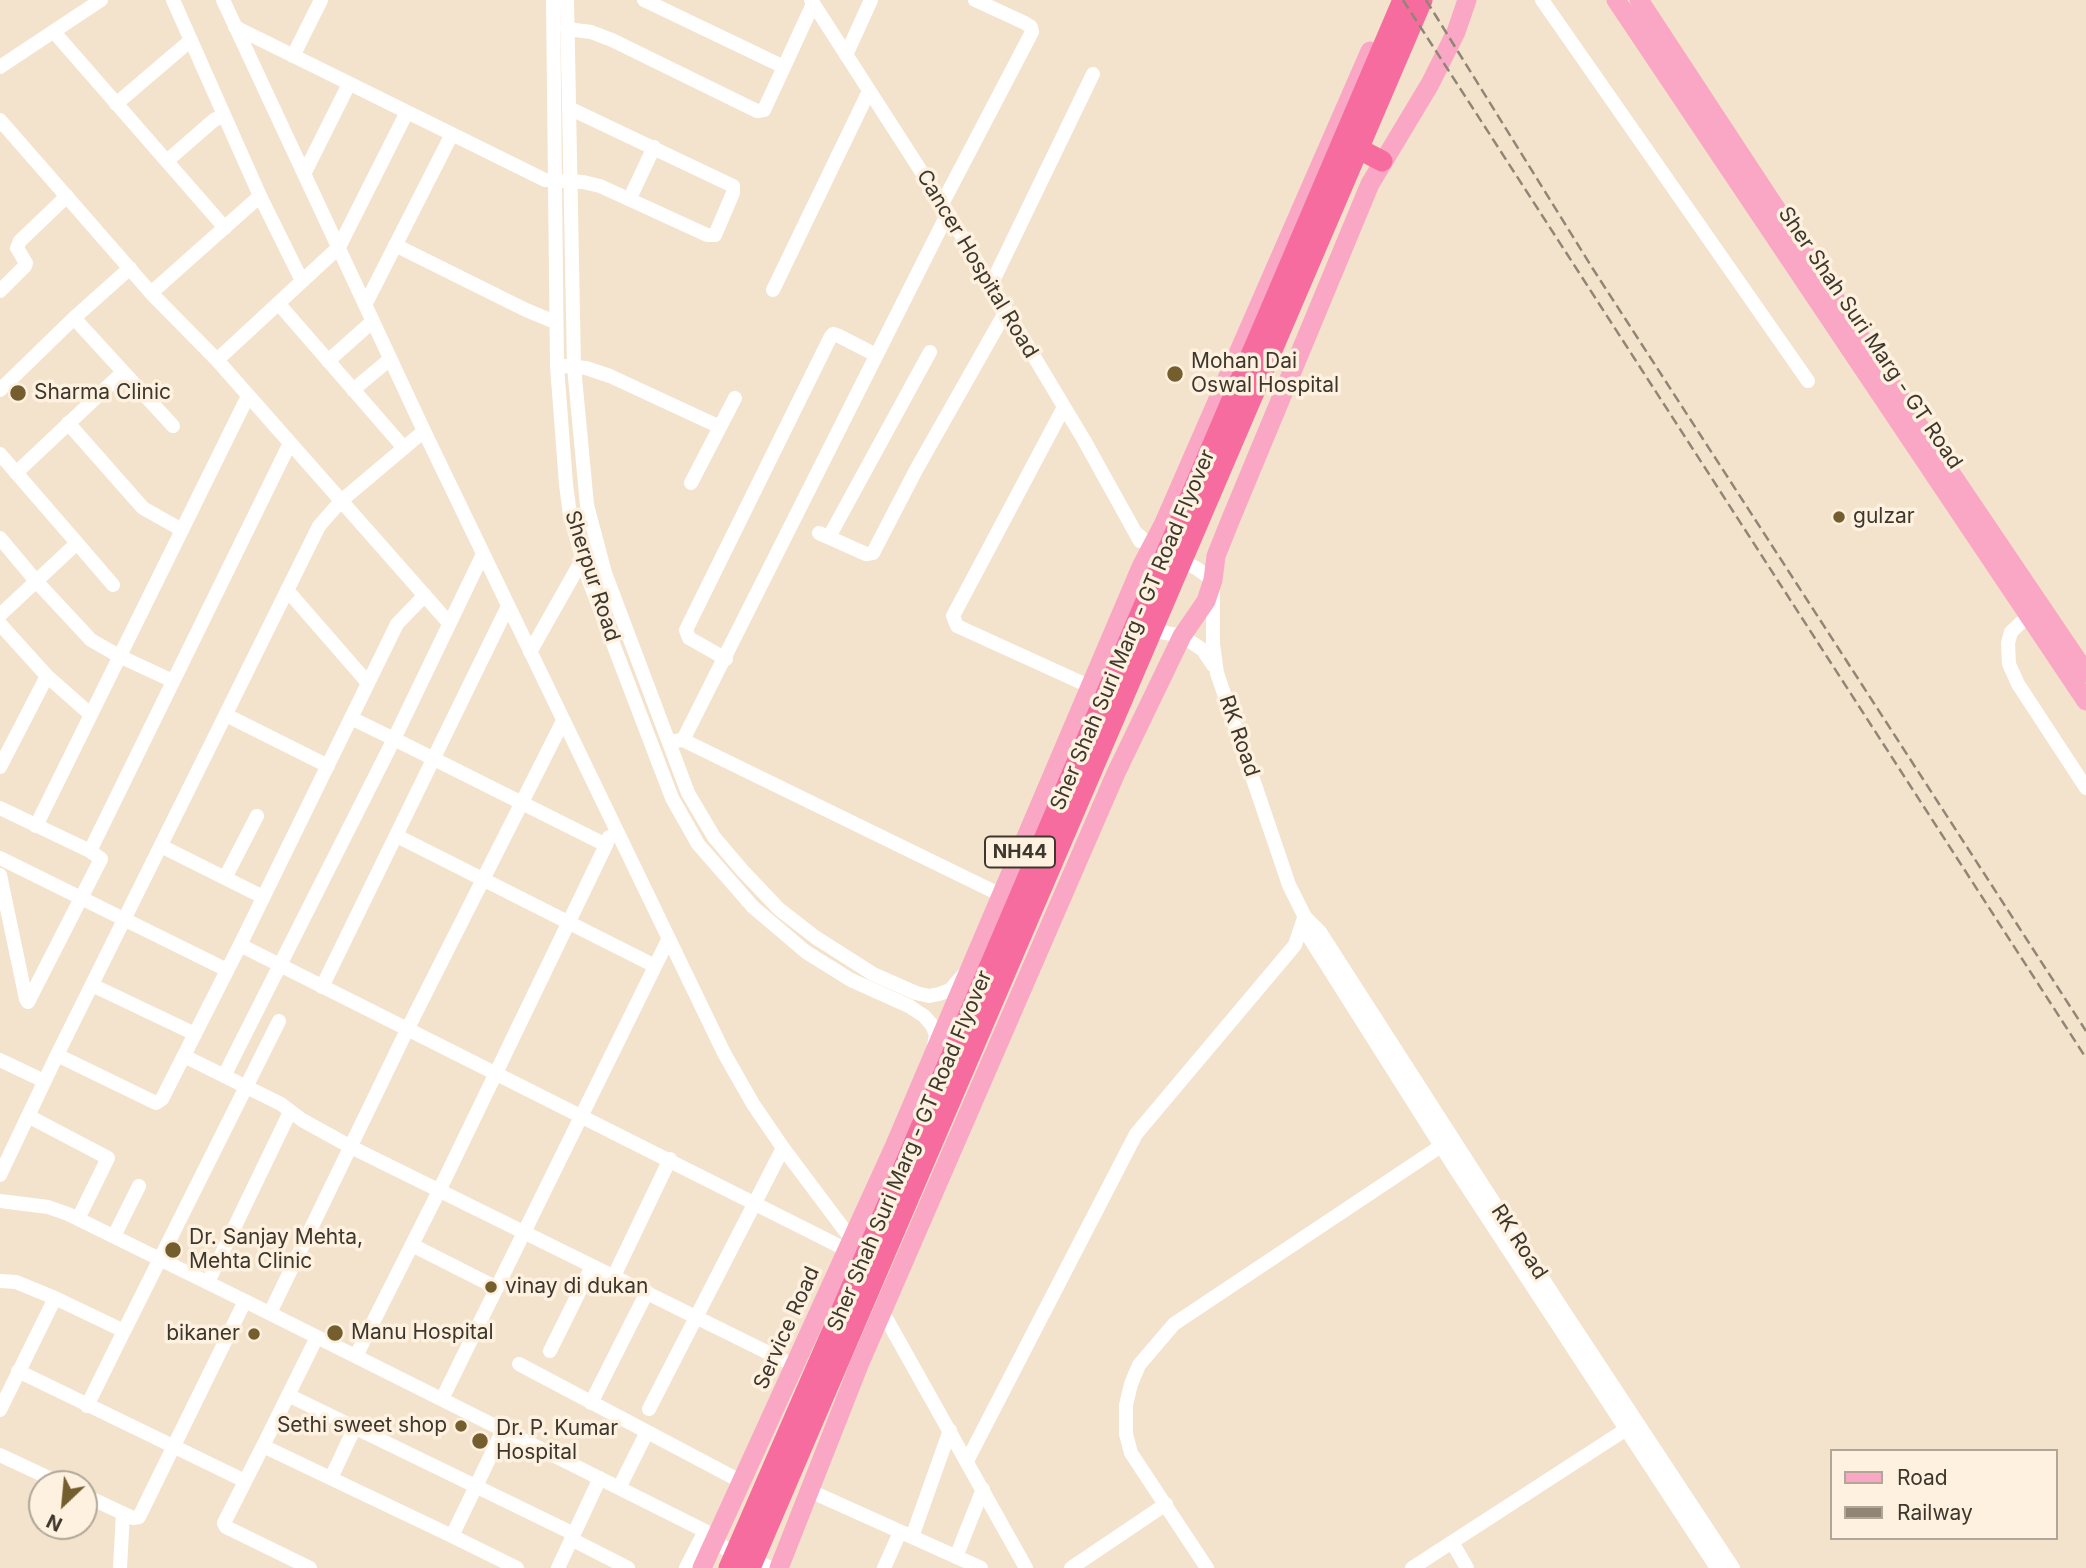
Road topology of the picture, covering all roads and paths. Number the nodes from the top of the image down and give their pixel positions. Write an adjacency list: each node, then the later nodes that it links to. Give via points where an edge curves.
1 (101, 0): 20 (street)
2 (173, 0): 21 (street)
3 (223, 0): 18 (street)
4 (321, 0): 23 (street)
5 (553, 0): 41 (street, Sherpur Road)
6 (567, 0): 19 (street, Sherpur Road)
7 (644, 0): 25 (street)
8 (871, 0): 22 (street)
9 (975, 0): 46 (street, via 1025,23 1032,32)
10 (1403, 0): 17 (highway, Sher Shah Suri Marg - GT Road Flyover / NH44)
11 (1422, 0): 17 (highway, Sher Shah Suri Marg - GT Road Flyover / NH44)
12 (1467, 0): 38 (main road, via 1438,70)
13 (1542, 0): 71 (street)
14 (1616, 0): 106 (main road, Sher Shah Suri Marg - GT Road)
15 (1639, 0): 115 (main road, Sher Shah Suri Marg - GT Road)
16 (812, 2): 22 (street, Cancer Hospital Road); 25 (street)
17 (1398, 18): 36 (highway, Sher Shah Suri Marg - GT Road Flyover / NH44); 36 (main road, via 1340,118); 37 (highway, Sher Shah Suri Marg - GT Road Flyover / NH44)
18 (235, 27): 23 (street); 40 (street)
19 (568, 29): 25 (street, via 612,40 761,112); 30 (street, Sherpur Road)
20 (54, 32): 24 (street); 29 (street)
21 (191, 40): 29 (street); 32 (street)
22 (846, 55): 28 (street, Cancer Hospital Road)
23 (293, 56): 27 (street)
24 (0, 67)
25 (784, 67)
26 (1093, 75): 52 (street)
27 (349, 84): 31 (street); 40 (street)
28 (869, 91): 46 (street, Cancer Hospital Road); 53 (street)
29 (116, 104): 39 (street)
30 (571, 109): 35 (street); 42 (street, Sherpur Road)
31 (407, 112): 34 (street); 49 (street)
32 (223, 116): 39 (street); 44 (street)
33 (0, 120): 43 (street)
34 (452, 134): 41 (street, via 545,180); 48 (street)
35 (654, 147): 45 (street); 45 (street, via 733,186 718,231 707,235)
36 (1333, 149): 89 (highway, Sher Shah Suri Marg - GT Road Flyover / NH44); 92 (main road)
37 (1359, 149): 38 (highway); 89 (highway, Sher Shah Suri Marg - GT Road Flyover / NH44)
38 (1387, 152): 98 (main road, via 1355,218 1230,521 1216,556)
39 (168, 160): 47 (street)
40 (304, 174): 49 (street)
41 (555, 180): 42 (street); 60 (street, Sherpur Road)
42 (570, 181): 45 (street); 58 (street, Sherpur Road)
43 (67, 196): 50 (street); 54 (street, via 20,241 17,248 25,266)
44 (260, 196): 47 (street); 51 (street)
45 (630, 198)
46 (945, 208): 52 (street, Cancer Hospital Road); 64 (street)
47 (225, 228): 55 (street)
48 (396, 245): 57 (street); 60 (street, via 526,310)
49 (339, 247): 51 (street); 57 (street)
50 (130, 268): 55 (street); 61 (street)
51 (302, 281): 56 (street)
52 (990, 285): 59 (street, Cancer Hospital Road)
53 (773, 290)
54 (0, 291)
55 (151, 293): 66 (street)
56 (278, 303): 66 (street); 67 (street)
57 (365, 305): 62 (street)
58 (573, 306): 60 (street); 69 (street, Sherpur Road)
59 (1006, 311): 63 (street, via 873,553 866,554 824,535); 76 (street, Cancer Hospital Road)
60 (555, 314): 68 (street, Sherpur Road)
61 (74, 318): 70 (street); 72 (street)
62 (373, 321): 65 (street); 67 (street)
63 (930, 352)
64 (876, 355): 113 (street); 113 (street, via 839,336 830,338 686,630 689,638)
65 (390, 359): 73 (street); 80 (street)
66 (217, 360): 74 (street)
67 (328, 361): 73 (street)
68 (556, 366): 69 (street); 94 (street, Sherpur Road, via 570,515)
69 (574, 367): 79 (street, via 610,376); 96 (street, Sherpur Road, via 586,495)
70 (122, 373): 77 (street); 78 (street)
71 (1808, 381)
72 (0, 390)
73 (353, 390): 82 (street)
74 (248, 396): 81 (street); 87 (street)
75 (736, 398): 79 (street)
76 (1064, 407): 88 (street, Cancer Hospital Road); 120 (street, via 953,616 957,626)
77 (68, 423): 84 (street); 87 (street, via 143,508)
78 (173, 426)
79 (720, 427): 85 (street)
80 (424, 431): 82 (street); 93 (street)
81 (290, 443): 86 (street); 118 (street)
82 (404, 448): 86 (street)
83 (0, 454): 84 (street)
84 (16, 473): 91 (street)
85 (691, 483)
86 (341, 501): 101 (street, via 319,526); 102 (street)
87 (182, 530): 112 (street)
88 (1136, 533): 92 (street); 95 (street, via 1142,549)
89 (1183, 536): 111 (highway, Sher Shah Suri Marg - GT Road Flyover / NH44)
90 (0, 538): 99 (street)
91 (77, 543): 99 (street); 100 (street)
92 (1152, 547): 95 (main road, NH44); 98 (street)
93 (483, 554): 104 (street); 107 (street)
94 (582, 560): 97 (street, Sherpur Road); 110 (street)
95 (1141, 567): 103 (main road, NH44)
96 (605, 573): 97 (street); 127 (street, Sherpur Road)
97 (588, 579): 128 (street, Sherpur Road)
98 (1213, 580): 109 (main road, NH44, via 1199,614); 114 (street)
99 (36, 581): 105 (street); 112 (street, via 91,640)
100 (113, 584)
101 (286, 590): 119 (street); 123 (street)
102 (425, 595): 107 (street); 119 (street, via 397,624)
103 (1128, 597): 109 (street, via 1129,613 1139,626); 111 (main road, NH44)
104 (508, 606): 110 (street); 129 (street)
105 (0, 615)
106 (2028, 615): 121 (main road, Sher Shah Suri Marg - GT Road); 132 (street, via 2011,632 2008,664)
107 (449, 623): 126 (street)
108 (0, 624): 116 (street)
109 (1182, 636): 114 (street, via 1203,650); 117 (main road, NH44)
110 (530, 652): 125 (street)
111 (1124, 652): 117 (main road, via 1128,638 1146,643 1159,658); 120 (main road, NH44); 249 (highway, Sher Shah Suri Marg - GT Road Flyover / NH44)
112 (119, 656): 118 (street); 122 (street)
113 (726, 659): 127 (street)
114 (1217, 673): 149 (street, RK Road, via 1289,885)
115 (2086, 673)
116 (47, 676): 122 (street); 131 (street)
117 (1161, 678): 199 (main road, NH44)
118 (173, 681): 141 (street)
119 (368, 683): 124 (street)
120 (1091, 687): 146 (main road, NH44)
121 (2086, 701)
122 (90, 714): 136 (street)
123 (226, 715): 130 (street); 140 (street)
124 (351, 718): 126 (street); 130 (street)
125 (563, 721): 133 (street); 137 (street)
126 (394, 739): 129 (street); 155 (street)
127 (676, 741): 128 (street); 146 (street); 154 (street, Sherpur Road, via 688,793 714,837 796,924)
128 (653, 748): 159 (street, Sherpur Road, via 688,830 724,876 779,931)
129 (435, 758): 133 (street); 138 (street)
130 (328, 766): 147 (street)
131 (0, 767)
132 (2086, 788)
133 (522, 802): 139 (street); 145 (street)
134 (0, 808): 136 (street)
135 (257, 816): 144 (street)
136 (36, 825): 141 (street)
137 (614, 828): 139 (street); 152 (street)
138 (397, 836): 145 (street); 161 (street)
139 (606, 845): 151 (street)
140 (161, 846): 144 (street); 150 (street)
141 (90, 851): 148 (street, via 102,862)
142 (0, 858): 148 (street)
143 (0, 875): 148 (street, via 28,1002)
144 (225, 878): 147 (street)
145 (482, 880): 151 (street); 163 (street)
146 (1001, 895): 157 (main road, NH44)
147 (263, 897): 153 (street)
148 (83, 898): 150 (street)
149 (1305, 916): 176 (street, RK Road, via 1309,937); 223 (street, via 1295,945 1136,1134)
150 (125, 918): 158 (street); 160 (street)
151 (569, 922): 156 (street); 169 (street)
152 (668, 940): 156 (street); 178 (street, via 724,1053)
153 (240, 944): 155 (street); 158 (street)
154 (859, 963): 157 (street, Sherpur Road, via 873,974 929,996 950,990); 159 (street)
155 (279, 965): 161 (street); 170 (street)
156 (655, 966): 175 (street)
157 (968, 969): 165 (main road, NH44)
158 (227, 970): 164 (street)
159 (851, 980): 165 (street, Sherpur Road, via 924,1016 936,1035)
160 (92, 985): 164 (street); 166 (street)
161 (322, 987): 163 (street)
162 (279, 1021): 172 (street)
163 (407, 1030): 169 (street); 177 (street)
164 (195, 1034): 167 (street)
165 (933, 1052): 189 (main road, Service Road / NH44)
166 (57, 1055): 167 (street, via 156,1103); 171 (street)
167 (184, 1056): 170 (street)
168 (0, 1060): 171 (street)
169 (496, 1074): 175 (street); 182 (street)
170 (224, 1076): 172 (street)
171 (44, 1081): 174 (street)
172 (246, 1088): 173 (street); 190 (street)
173 (290, 1112): 177 (street); 194 (street)
174 (27, 1116): 180 (street); 185 (street, via 108,1158)
175 (582, 1117): 179 (street); 186 (street)
176 (1447, 1142): 218 (street, RK Road); 234 (street, via 1174,1324 1152,1348 1131,1384 1126,1434 1131,1453); 260 (street, RK Road)
177 (351, 1147): 182 (street); 200 (street)
178 (783, 1149): 184 (street); 189 (street)
179 (670, 1159): 184 (street); 192 (street)
180 (0, 1175)
181 (139, 1186): 187 (street)
182 (439, 1191): 186 (street); 188 (street)
183 (0, 1201): 185 (street, via 48,1208)
184 (754, 1202): 189 (street); 201 (street)
185 (78, 1219): 187 (street)
186 (525, 1233): 191 (street); 195 (street)
187 (114, 1236): 190 (street)
188 (412, 1245): 195 (street); 205 (street)
189 (850, 1245): 207 (main road, Service Road)
190 (160, 1258): 194 (street); 202 (street)
191 (593, 1266): 192 (street); 204 (street)
192 (614, 1276): 196 (street)
193 (0, 1281): 197 (street, via 16,1282)
194 (208, 1282): 198 (street)
195 (497, 1288): 210 (street)
196 (647, 1292): 201 (street); 211 (street)
197 (55, 1297): 202 (street); 208 (street)
198 (245, 1301): 200 (street); 220 (street)
199 (882, 1311): 217 (street); 232 (main road)
200 (270, 1313): 203 (street)
201 (697, 1316): 207 (street); 213 (street)
202 (124, 1331): 212 (street)
203 (317, 1337): 205 (street); 209 (street)
204 (550, 1351)
205 (356, 1356): 210 (street)
206 (519, 1364): 211 (street)
207 (795, 1366): 228 (main road, Service Road)
208 (18, 1371): 212 (street); 214 (street)
209 (288, 1395): 215 (street); 221 (street)
210 (442, 1399): 216 (street)
211 (591, 1402): 219 (street)
212 (87, 1406): 220 (street)
213 (649, 1409)
214 (0, 1410)
215 (355, 1427): 225 (street); 229 (street)
216 (503, 1430): 226 (street); 229 (street)
217 (950, 1430): 223 (street); 236 (street)
218 (1625, 1430): 240 (street); 259 (street, RK Road)
219 (647, 1432): 228 (street); 230 (street)
220 (173, 1445): 227 (street); 235 (street, via 139,1517)
221 (262, 1446): 225 (street); 227 (street)
222 (0, 1455): 224 (street)
223 (967, 1461): 231 (street)
224 (32, 1470)
225 (331, 1478): 237 (street)
226 (600, 1478): 230 (street); 239 (street)
227 (245, 1481): 243 (street, via 226,1527)
228 (742, 1482): 238 (main road, Service Road)
229 (476, 1486): 237 (street); 239 (street)
230 (619, 1488): 238 (street)
231 (983, 1489): 241 (street); 254 (street)
232 (810, 1491): 236 (street); 251 (main road)
233 (98, 1501): 235 (street)
234 (1166, 1504): 255 (street); 256 (street)
235 (123, 1513): 242 (street)
236 (906, 1534): 241 (street); 252 (street)
237 (452, 1536): 244 (street)
238 (710, 1536): 247 (street); 248 (main road, Service Road); 250 (street, via 726,1549)
239 (572, 1537): 245 (street); 246 (street)
240 (1452, 1542): 257 (street); 258 (street)
241 (956, 1557): 253 (street)
242 (125, 1566)
243 (310, 1568)
244 (517, 1568)
245 (558, 1568)
246 (628, 1568)
247 (686, 1568)
248 (702, 1568)
249 (736, 1568)
250 (771, 1568)
251 (779, 1568)
252 (884, 1568)
253 (981, 1568)
254 (1026, 1568)
255 (1071, 1568)
256 (1207, 1568)
257 (1412, 1568)
258 (1467, 1568)
259 (1717, 1568)
260 (1733, 1568)

